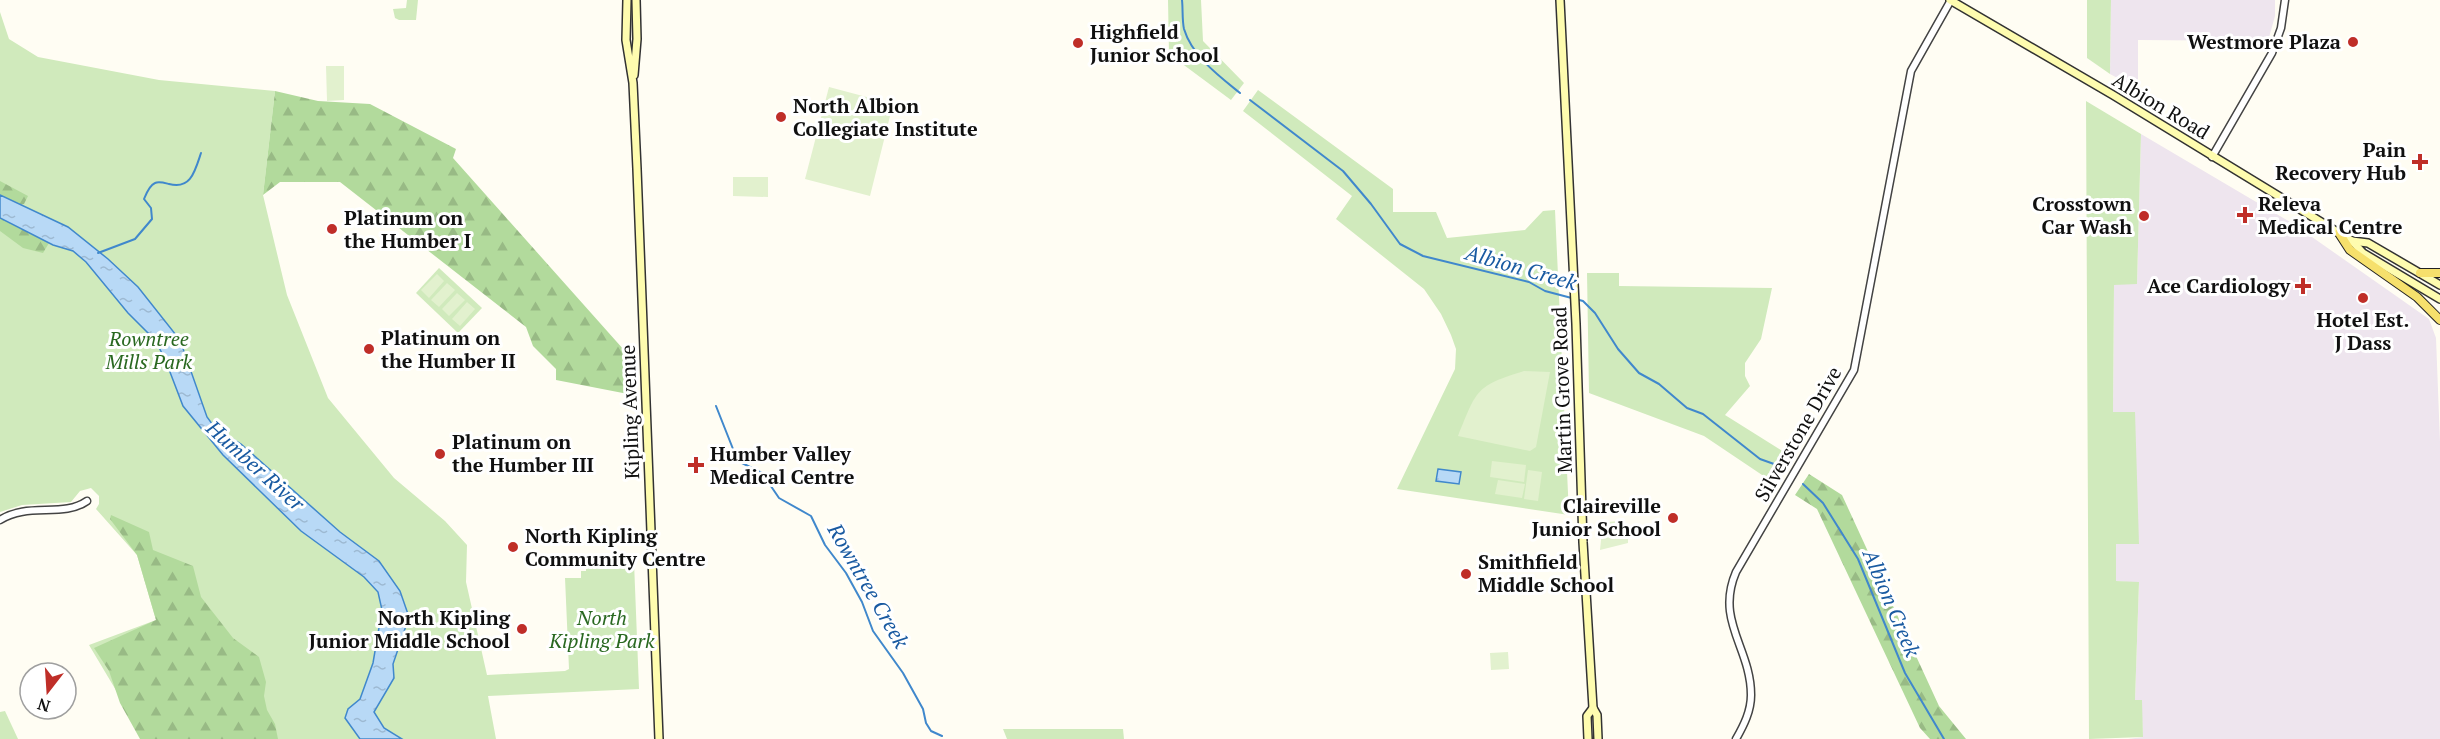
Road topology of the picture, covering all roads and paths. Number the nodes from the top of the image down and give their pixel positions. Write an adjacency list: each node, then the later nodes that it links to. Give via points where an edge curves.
1 (627, 0): 6 (main road, Kipling Avenue, via 626,40)
2 (636, 0): 6 (main road, Kipling Avenue)
3 (1560, 0): 17 (main road, Martin Grove Road)
4 (1951, 0): 7 (main road, Albion Road); 21 (street, Silverstone Drive, via 1911,71 1854,370 1730,587 1730,617 1751,695 1749,713)
5 (2285, 0): 7 (street, via 2272,53)
6 (633, 83): 18 (main road, Kipling Avenue)
7 (2212, 157): 8 (main road, Albion Road)
8 (2339, 233): 9 (main road, Albion Road); 14 (main road, via 2350,250 2417,297)
9 (2352, 241): 10 (main road, Albion Road, via 2368,243); 13 (main road, Albion Road, via 2363,253)
10 (2420, 273): 11 (main road); 12 (main road, Albion Road)
11 (2440, 273)
12 (2440, 285)
13 (2440, 299)
14 (2440, 320)
15 (87, 501): 16 (street, via 76,508 26,510)
16 (0, 520)
17 (1593, 708): 19 (main road, Martin Grove Road, via 1587,716); 20 (main road, Martin Grove Road)
18 (659, 739)
19 (1588, 739)
20 (1598, 739)
21 (1736, 739)

